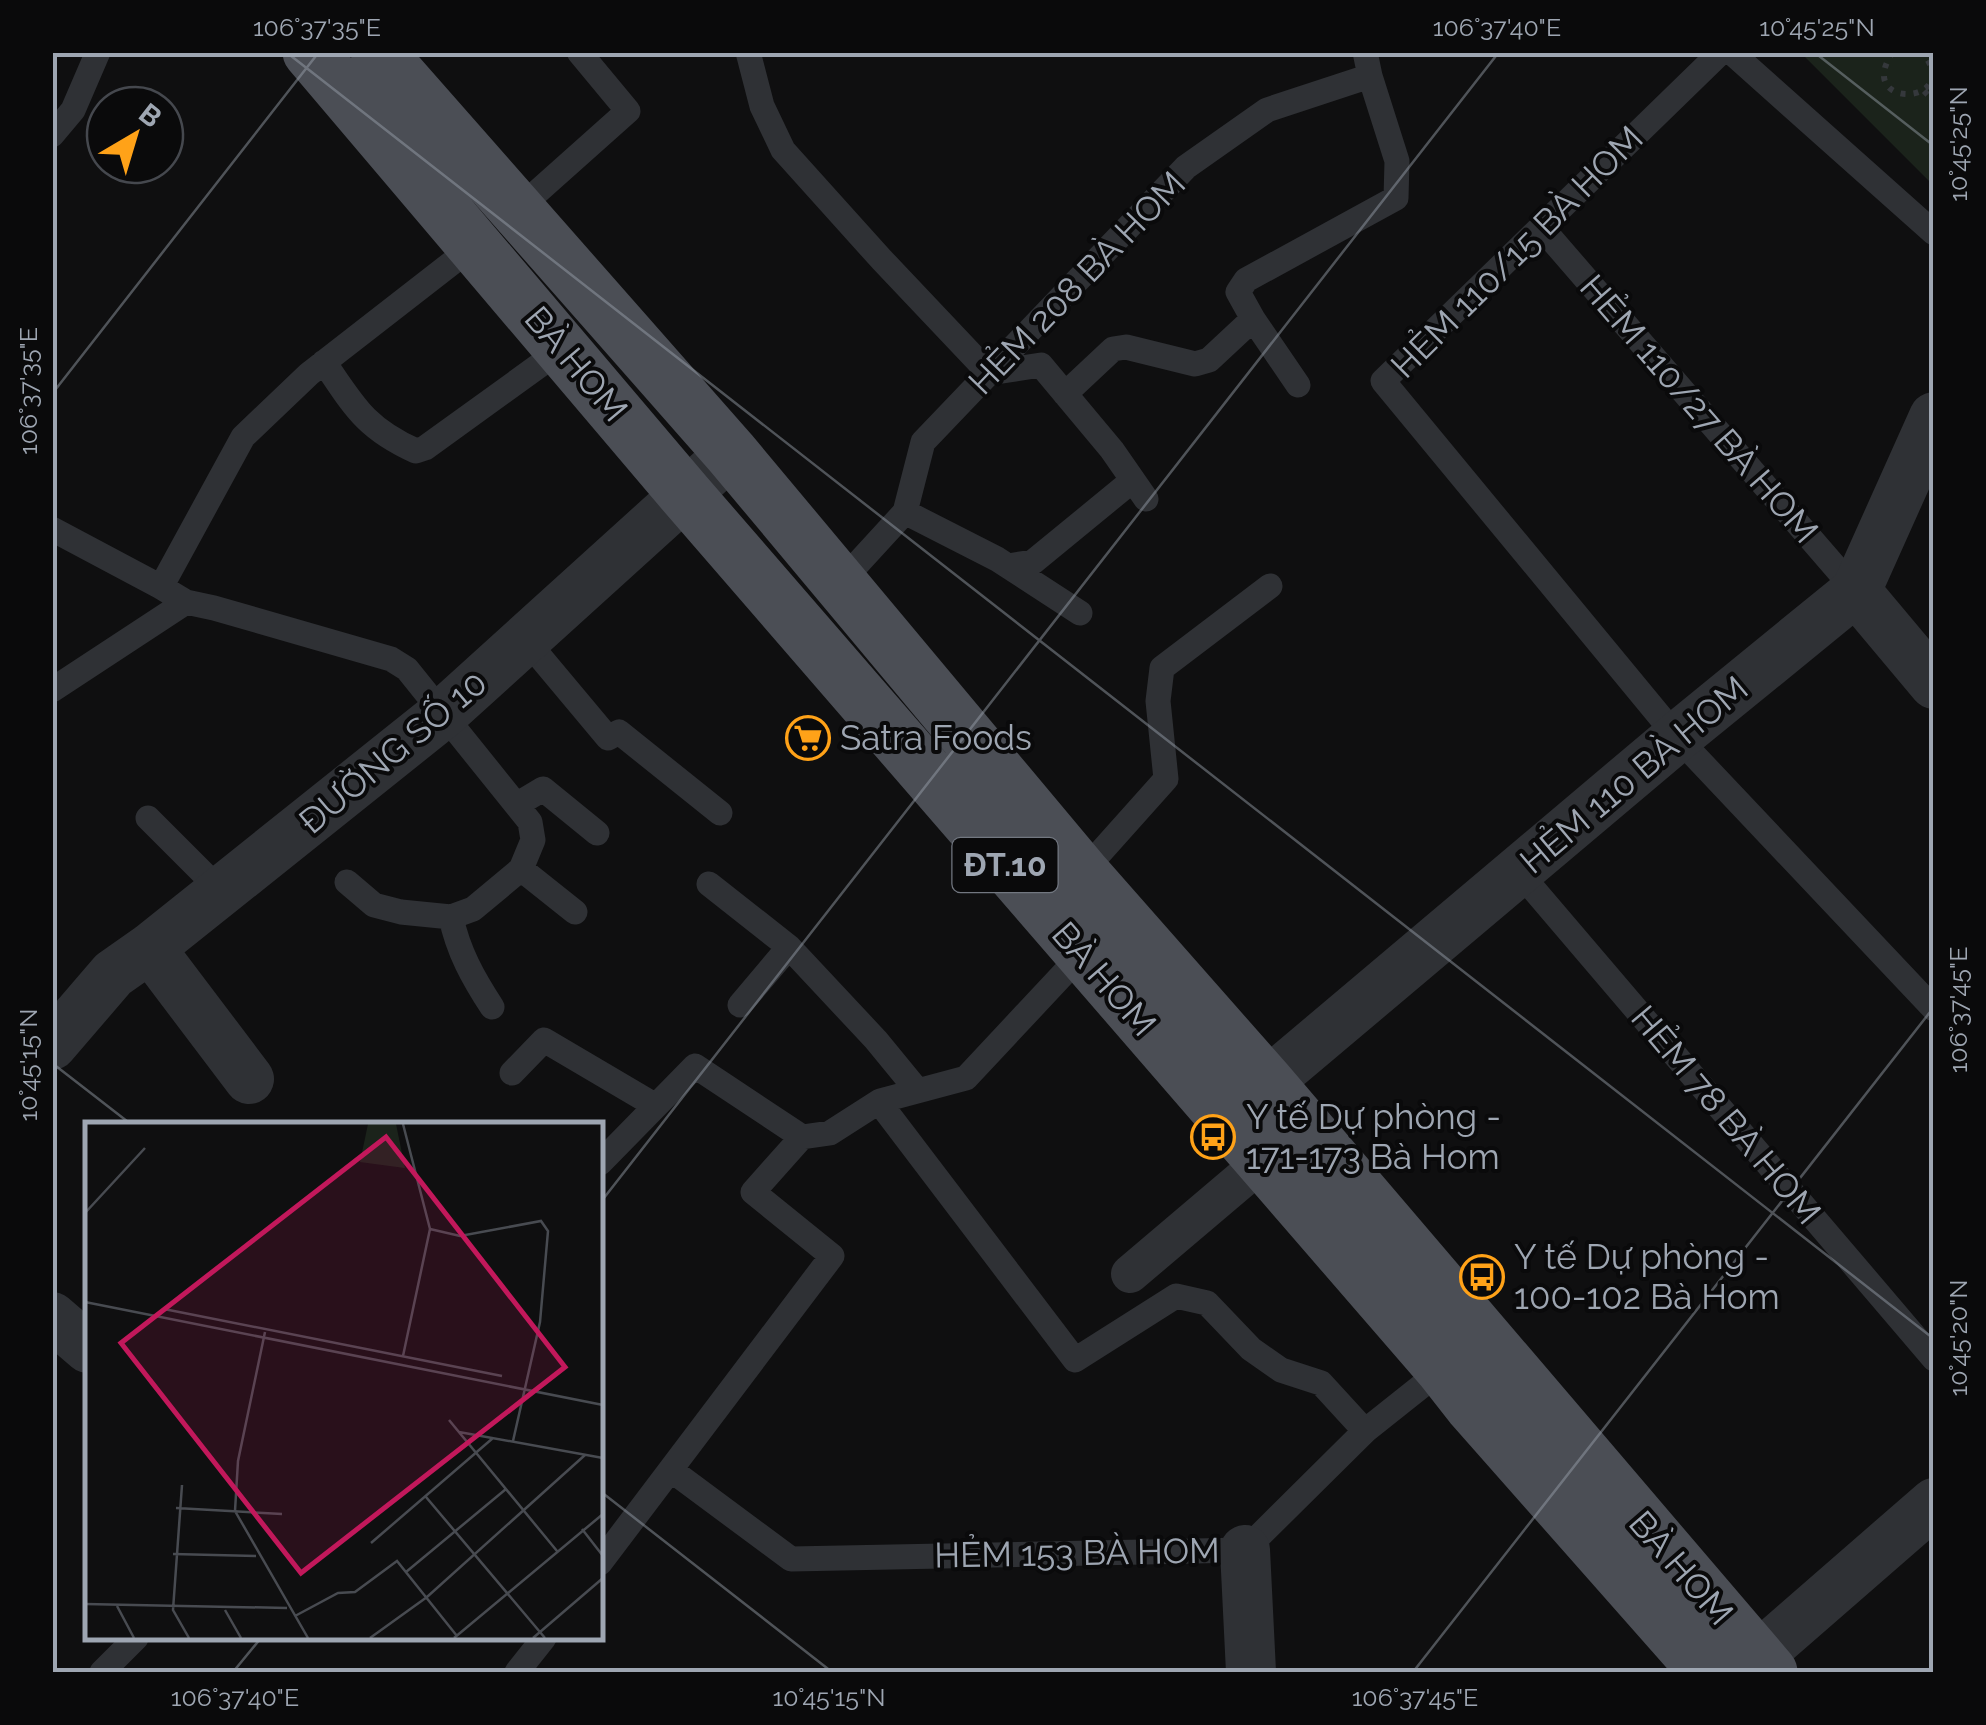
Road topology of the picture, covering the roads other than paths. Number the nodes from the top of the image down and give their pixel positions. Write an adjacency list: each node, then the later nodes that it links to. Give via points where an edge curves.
1 (98, 52): 9 (lane)
2 (310, 52): 14 (main road, BÀ HOM / ĐT.10)
3 (378, 52): 11 (main road, BÀ HOM / ĐT.10)
4 (579, 52): 11 (lane, via 628,110)
5 (748, 52): 18 (lane, via 783,150)
6 (1721, 52): 12 (lane, HẺM 110/15 BÀ HOM)
7 (1731, 52): 13 (lane)
8 (1368, 64): 15 (lane, via 1397,160 1396,198 1246,280 1238,292); 18 (lane, HẺM 208 BÀ HOM, via 1266,110 1186,168)
9 (63, 103): 10 (lane)
10 (52, 136)
11 (517, 210): 22 (main road, BÀ HOM / ĐT.10)
12 (1542, 227): 30 (lane, HẺM 110/27 BÀ HOM); 37 (lane, HẺM 110/15 BÀ HOM, via 1383,381)
13 (1934, 233)
14 (475, 245): 16 (main road, BÀ HOM / ĐT.10); 17 (lane)
15 (1253, 319): 19 (lane); 20 (lane, via 1209,360 1195,364 1126,346 1113,349)
16 (562, 349): 17 (lane, via 416,451 362,417); 23 (main road, BÀ HOM / ĐT.10)
17 (324, 362): 29 (lane, via 243,437)
18 (989, 373): 20 (lane, via 1042,364); 24 (lane, HẺM 208 BÀ HOM, via 923,442)
19 (1298, 386)
20 (1066, 394): 26 (lane, via 1140,490 1033,562)
21 (1934, 417): 30 (street, HẺM 110 BÀ HOM)
22 (731, 454): 23 (street, ĐƯỜNG SỐ 10); 27 (main road, BÀ HOM / ĐT.10)
23 (686, 495): 33 (street, ĐƯỜNG SỐ 10); 52 (main road, BÀ HOM / ĐT.10)
24 (905, 512): 26 (lane); 27 (lane, HẺM 208 BÀ HOM)
25 (52, 530): 29 (lane)
26 (1008, 566): 32 (lane)
27 (840, 584): 44 (main road, BÀ HOM / ĐT.10)
28 (1270, 586): 44 (lane, via 1162,668 1158,701 1166,779)
29 (161, 587): 31 (lane)
30 (1856, 591): 34 (street); 37 (street, HẺM 110 BÀ HOM)
31 (186, 602): 35 (lane); 36 (lane, via 390,660 407,669)
32 (1080, 612)
33 (526, 640): 36 (street, ĐƯỜNG SỐ 10); 39 (lane, via 608,738 619,732)
34 (1934, 684)
35 (52, 690)
36 (444, 714): 38 (lane); 47 (street, ĐƯỜNG SỐ 10)
37 (1678, 737): 43 (street, HẺM 110 BÀ HOM); 55 (lane)
38 (518, 804): 41 (lane, via 543,789); 42 (lane, via 534,840)
39 (720, 813)
40 (148, 818): 47 (lane)
41 (597, 833)
42 (520, 869): 48 (lane); 49 (lane, via 473,910)
43 (1519, 872): 59 (street, HẺM 110 BÀ HOM); 69 (lane, HẺM 78 BÀ HOM)
44 (1082, 873): 59 (main road, BÀ HOM / ĐT.10)
45 (346, 882): 49 (lane, via 374,905)
46 (709, 884): 50 (lane)
47 (221, 892): 51 (street, ĐƯỜNG SỐ 10)
48 (575, 912)
49 (452, 918): 54 (lane, via 456,941)
50 (790, 947): 53 (lane); 60 (lane)
51 (150, 948): 56 (street, ĐƯỜNG SỐ 10, via 114,974); 58 (street)
52 (1082, 954): 60 (lane, via 966,1078); 65 (main road, BÀ HOM / ĐT.10)
53 (740, 1005)
54 (492, 1007)
55 (1934, 1009)
56 (52, 1044)
57 (512, 1073): 62 (lane, via 544,1040)
58 (249, 1079)
59 (1268, 1083): 79 (main road, BÀ HOM / ĐT.10)
60 (917, 1090): 61 (lane)
61 (880, 1102): 63 (lane, via 830,1133); 71 (lane, via 1075,1360 1176,1296 1207,1303 1251,1349 1281,1370 1321,1383)
62 (656, 1106): 63 (lane, via 695,1066); 64 (lane)
63 (802, 1137): 72 (lane, via 753,1192 832,1256)
64 (602, 1161)
65 (1262, 1162): 66 (street); 70 (main road, BÀ HOM / ĐT.10)
66 (1130, 1274)
67 (52, 1318): 68 (street)
68 (85, 1346)
69 (1934, 1359)
70 (1443, 1369): 71 (lane, HẺM 153 BÀ HOM); 79 (main road, BÀ HOM / ĐT.10, via 1472,1406)
71 (1365, 1431): 74 (lane, HẺM 153 BÀ HOM)
72 (671, 1470): 74 (lane, HẺM 153 BÀ HOM, via 790,1559); 75 (lane)
73 (1934, 1503): 79 (street)
74 (1245, 1550): 78 (street)
75 (602, 1560)
76 (134, 1640): 80 (lane)
77 (542, 1640): 81 (lane)
78 (1260, 1662)
79 (1744, 1669)
80 (102, 1672)
81 (517, 1672)

